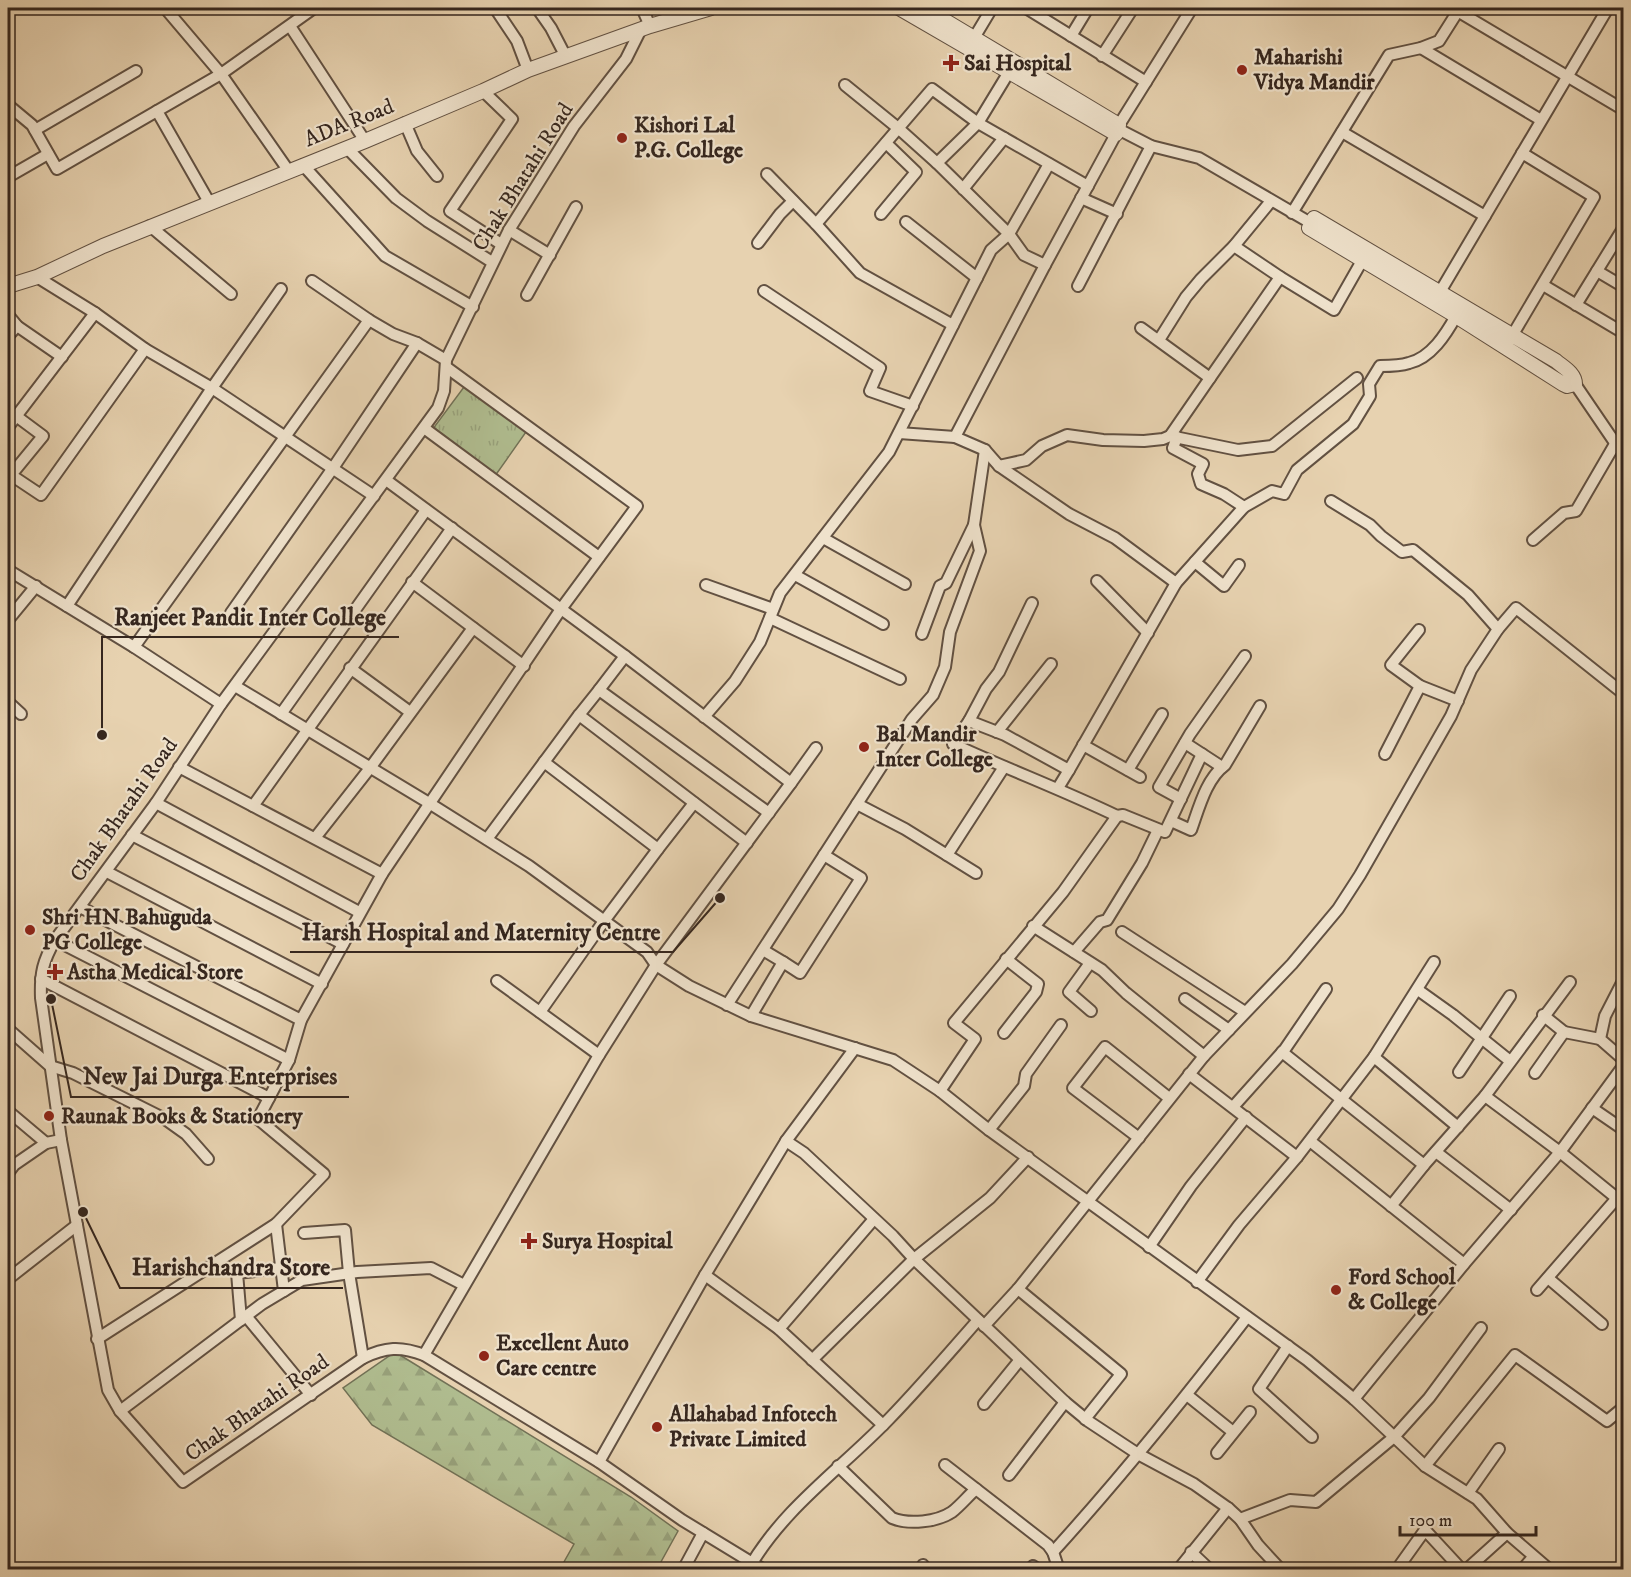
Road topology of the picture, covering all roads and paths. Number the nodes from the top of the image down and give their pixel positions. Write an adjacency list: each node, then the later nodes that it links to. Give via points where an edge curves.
1 (165, 8): 27 (street)
2 (314, 8): 17 (street)
3 (495, 8): 25 (street, via 517,41)
4 (537, 8): 22 (street)
5 (642, 8): 18 (street)
6 (706, 8): 18 (street, ADA Road)
7 (899, 8): 24 (street)
8 (924, 8): 16 (street)
9 (992, 8): 20 (street)
10 (1026, 8): 19 (street)
11 (1088, 8): 19 (street)
12 (1133, 8): 23 (street)
13 (1192, 8): 29 (street)
14 (1608, 8): 28 (street)
15 (1455, 9): 21 (street, via 1439,41); 28 (street)
16 (939, 11): 20 (street)
17 (290, 26): 27 (street); 43 (street)
18 (645, 29): 22 (street, ADA Road); 72 (street, Chak Bhatahi Road, via 574,126)
19 (1071, 36): 23 (street)
20 (974, 38): 24 (street)
21 (1421, 48): 35 (street); 41 (street, via 1389,55)
22 (565, 55): 25 (street, ADA Road)
23 (1102, 56): 29 (street)
24 (1012, 68): 37 (street); 39 (street)
25 (528, 69): 31 (street, ADA Road)
26 (136, 71): 40 (street)
27 (221, 74): 34 (street); 52 (street)
28 (1567, 76): 33 (street); 35 (street)
29 (1146, 82): 39 (street)
30 (845, 85): 38 (street)
31 (483, 91): 36 (street, ADA Road); 75 (street, via 512,119 450,211)
32 (8, 105): 40 (street)
33 (1623, 110)
34 (157, 111): 48 (street, via 57,169); 61 (street)
35 (1541, 120): 47 (street)
36 (405, 123): 43 (street, ADA Road); 54 (street, via 417,151)
37 (978, 123): 38 (street, via 932,89); 42 (street); 49 (street)
38 (898, 128): 44 (street); 49 (street)
39 (1118, 129): 45 (street); 56 (street)
40 (35, 130): 48 (street)
41 (1342, 132): 63 (street); 66 (street)
42 (1004, 138): 50 (street); 57 (street)
43 (365, 141): 46 (street, ADA Road)
44 (886, 143): 64 (street, via 916,172); 69 (street)
45 (1151, 146): 60 (street, via 1199,158); 65 (street)
46 (347, 148): 51 (street, ADA Road); 79 (street, via 396,198)
47 (1522, 153): 66 (street); 86 (street, via 1594,197)
48 (48, 154): 55 (street)
49 (937, 163): 57 (street)
50 (1049, 164): 56 (street); 73 (street)
51 (303, 165): 52 (street, ADA Road); 96 (street, via 385,255)
52 (288, 170): 61 (street, ADA Road)
53 (767, 174): 59 (street)
54 (437, 176)
55 (8, 177)
56 (1088, 186): 58 (street)
57 (963, 189): 73 (street)
58 (1081, 198): 65 (street); 80 (street)
59 (793, 201): 69 (street); 74 (street)
60 (1271, 201): 63 (street); 76 (street)
61 (209, 202): 70 (street, ADA Road)
62 (576, 207): 77 (street)
63 (1292, 213): 68 (street)
64 (881, 214)
65 (1117, 214): 88 (street)
66 (1485, 216): 94 (street)
67 (906, 222): 84 (street)
68 (1310, 223): 78 (street); 94 (street)
69 (816, 224): 102 (street, via 860,273)
70 (150, 226): 83 (street, ADA Road); 92 (street)
71 (1623, 227): 81 (street)
72 (509, 230): 75 (street, Chak Bhatahi Road); 77 (street)
73 (1009, 234): 80 (street, via 1024,255); 84 (street, via 991,250)
74 (758, 243)
75 (501, 244): 79 (street, Chak Bhatahi Road)
76 (1234, 246): 82 (street); 106 (street, via 1186,297)
77 (550, 255): 93 (street)
78 (1363, 259): 82 (street, via 1334,310); 94 (street)
79 (492, 262): 96 (street, Chak Bhatahi Road)
80 (1045, 265): 122 (street)
81 (1597, 271): 89 (street); 95 (street)
82 (1280, 277): 112 (street)
83 (37, 278): 87 (street, ADA Road); 97 (street)
84 (977, 278): 102 (street)
85 (312, 281): 100 (street)
86 (1543, 285): 95 (street); 107 (street)
87 (8, 286)
88 (1078, 286)
89 (1623, 287)
90 (281, 289): 115 (street)
91 (764, 291): 116 (street, via 880,368 870,391)
92 (231, 294)
93 (527, 295)
94 (1437, 297): 99 (street); 107 (street)
95 (1576, 305): 104 (street)
96 (473, 307): 111 (street, Chak Bhatahi Road)
97 (95, 313): 109 (street); 110 (street)
98 (8, 315): 101 (street)
99 (1456, 316): 107 (street); 132 (street, via 1427,353 1411,363 1380,366 1370,384 1370,396 1353,424 1297,470 1284,494 1272,491)
100 (369, 320): 108 (street); 123 (street)
101 (17, 326): 105 (street); 110 (street)
102 (953, 326): 116 (street)
103 (1141, 328): 106 (street)
104 (1622, 332)
105 (8, 336)
106 (1159, 340): 112 (street)
107 (1509, 341): 114 (street, via 1563,384)
108 (417, 343): 111 (street); 128 (street)
109 (145, 349): 115 (street); 117 (street, via 41,495 11,475 43,436)
110 (62, 357): 117 (street)
111 (446, 363): 119 (street, Chak Bhatahi Road, via 444,391); 138 (street, via 637,506)
112 (1210, 378): 121 (street)
113 (1357, 378): 121 (street, via 1272,446 1238,450)
114 (1575, 384): 124 (street)
115 (212, 388): 123 (street); 150 (street)
116 (913, 406): 120 (street)
117 (11, 413): 118 (street)
118 (8, 427)
119 (424, 428): 129 (street, Chak Bhatahi Road); 138 (street)
120 (899, 433): 122 (street); 136 (street, via 889,452)
121 (1173, 436): 127 (street, via 1144,441 1067,435 1042,446 1026,460); 132 (street, via 1173,448 1203,464 1198,474 1201,484)
122 (955, 437): 125 (street)
123 (287, 438): 128 (street); 161 (street)
124 (1615, 444): 126 (street); 137 (street, via 1576,511 1564,513)
125 (985, 450): 127 (street); 134 (street)
126 (1623, 456)
127 (999, 466): 145 (street, via 1069,514 1114,538)
128 (333, 468): 130 (street); 152 (street)
129 (386, 480): 130 (street, Chak Bhatahi Road); 133 (street)
130 (374, 496): 168 (street, Chak Bhatahi Road)
131 (1330, 501): 157 (street, via 1370,525 1402,552 1413,550 1468,595)
132 (1244, 507): 139 (street)
133 (426, 510): 135 (street); 178 (street)
134 (974, 525): 160 (street, via 946,583 940,586); 204 (street, via 980,551 950,633 945,667 933,695 912,719)
135 (452, 528): 144 (street); 151 (street)
136 (823, 537): 142 (street); 146 (street)
137 (1533, 540)
138 (599, 557): 151 (street)
139 (1195, 562): 140 (street, via 1224,586); 145 (street)
140 (1239, 565)
141 (8, 570): 148 (street)
142 (795, 574): 153 (street, via 780,593); 155 (street)
143 (1097, 581): 159 (street)
144 (412, 582): 156 (street); 166 (street)
145 (1176, 583): 159 (street)
146 (906, 584)
147 (706, 585): 153 (street)
148 (36, 586): 150 (street); 154 (street)
149 (1032, 603): 182 (street, via 999,672)
150 (67, 606): 161 (street)
151 (561, 609): 162 (street); 165 (street)
152 (231, 613)
153 (771, 614): 167 (street); 181 (street, via 760,642 735,681)
154 (8, 620)
155 (883, 624)
156 (472, 628): 165 (street); 176 (street)
157 (1498, 629): 171 (street, via 1516,608); 172 (street, via 1471,670)
158 (1419, 630): 169 (street, via 1390,665)
159 (1148, 633): 186 (street)
160 (922, 634)
161 (134, 647): 174 (street)
162 (625, 656): 170 (street); 181 (street)
163 (1245, 656): 185 (street)
164 (1051, 664): 184 (street)
165 (524, 666): 203 (street)
166 (350, 668): 176 (street); 183 (street)
167 (900, 679)
168 (235, 686): 174 (street, Chak Bhatahi Road); 178 (street)
169 (1420, 686): 172 (street); 189 (street)
170 (599, 690): 180 (street); 206 (street)
171 (1623, 694)
172 (1458, 701): 246 (street, via 1338,909)
173 (8, 702): 177 (street)
174 (221, 704): 192 (street, Chak Bhatahi Road)
175 (1260, 706): 191 (street)
176 (410, 712): 194 (street)
177 (21, 714)
178 (281, 714): 183 (street)
179 (1162, 714): 196 (street)
180 (579, 716): 190 (street); 201 (street)
181 (704, 717): 198 (street)
182 (969, 721): 184 (street); 193 (street, via 953,744)
183 (307, 729): 194 (street); 205 (street)
184 (997, 732): 195 (street)
185 (1185, 742): 188 (street); 200 (street, via 1159,787)
186 (1083, 745): 195 (street); 196 (street)
187 (816, 748): 198 (street)
188 (1202, 754): 191 (street); 200 (street)
189 (1385, 754)
190 (544, 762): 212 (street); 214 (street)
191 (1222, 766): 208 (street, via 1206,791 1191,830)
192 (179, 767): 202 (street, Chak Bhatahi Road); 205 (street)
193 (1004, 767): 199 (street); 216 (street)
194 (370, 768): 203 (street); 211 (street)
195 (1068, 770): 199 (street)
196 (1128, 770): 197 (street)
197 (1140, 777)
198 (791, 783): 206 (street)
199 (1058, 788): 207 (street)
200 (1181, 799): 208 (street)
201 (694, 802): 213 (street); 214 (street)
202 (156, 803): 210 (street, Chak Bhatahi Road); 221 (street)
203 (429, 803): 212 (street); 219 (street)
204 (857, 804): 215 (street); 216 (street)
205 (254, 806): 211 (street)
206 (769, 813): 213 (street)
207 (1117, 816): 209 (street); 223 (street, via 1063,892)
208 (1171, 821): 209 (street, via 1165,832)
209 (1158, 830): 228 (street, via 1107,920 1100,922)
210 (132, 835): 217 (street, Chak Bhatahi Road); 226 (street)
211 (315, 838): 219 (street)
212 (487, 839): 222 (street)
213 (747, 843): 233 (street)
214 (657, 849): 222 (street)
215 (824, 855): 227 (street); 230 (street, via 861,878 800,973)
216 (947, 855): 218 (street)
217 (107, 872): 220 (street, Chak Bhatahi Road); 238 (street)
218 (976, 873)
219 (382, 874): 221 (street)
220 (80, 907): 225 (street, Chak Bhatahi Road); 249 (street)
221 (359, 912): 226 (street)
222 (604, 921): 233 (street, via 647,952); 245 (street)
223 (1033, 926): 228 (street); 229 (street)
224 (1122, 932): 246 (street)
225 (55, 940): 234 (street, Chak Bhatahi Road); 262 (street)
226 (343, 944): 238 (street)
227 (763, 950): 230 (street); 243 (street)
228 (1074, 952): 232 (street)
229 (1006, 959): 254 (street, via 1038,984); 270 (street, via 954,1023 975,1039)
230 (783, 962): 248 (street)
231 (1434, 962): 240 (street)
232 (1090, 963): 244 (street, via 1069,992); 260 (street)
233 (656, 965): 243 (street); 259 (street)
234 (40, 979): 266 (street, Chak Bhatahi Road); 272 (street)
235 (1623, 979): 256 (street, via 1605,1016)
236 (497, 981): 245 (street)
237 (1570, 982): 247 (street)
238 (322, 984): 249 (street)
239 (1326, 989): 258 (street)
240 (1418, 990): 255 (street); 261 (street)
241 (1510, 996): 255 (street)
242 (1185, 999): 252 (street)
243 (727, 1005): 248 (street)
244 (1091, 1011)
245 (540, 1012): 259 (street)
246 (1245, 1012): 252 (street)
247 (1543, 1015): 253 (street); 263 (street)
248 (751, 1016): 257 (street)
249 (301, 1020): 262 (street)
250 (1061, 1025): 280 (street, via 1026,1074 1024,1086)
251 (8, 1029): 266 (street)
252 (1228, 1030): 260 (street)
253 (1564, 1032): 256 (street); 268 (street)
254 (1004, 1033)
255 (1482, 1038): 263 (street); 267 (street)
256 (1600, 1039): 264 (street)
257 (855, 1048): 270 (street, via 893,1060); 285 (street)
258 (1282, 1052): 274 (street); 275 (street)
259 (599, 1054): 311 (street)
260 (1204, 1056): 269 (street)
261 (1374, 1057): 274 (street); 279 (street)
262 (289, 1059): 272 (street)
263 (1510, 1060): 271 (street)
264 (1623, 1060)
265 (1623, 1065): 276 (street)
266 (50, 1066): 283 (street, Chak Bhatahi Road); 291 (street, via 73,1073 165,1119 186,1134)
267 (1459, 1072)
268 (1535, 1073)
269 (1189, 1074): 273 (street); 275 (street)
270 (940, 1091): 280 (street)
271 (1485, 1096): 279 (street); 288 (street)
272 (269, 1098): 299 (street, via 258,1119 324,1174)
273 (1169, 1098): 282 (street); 282 (street, via 1105,1047 1073,1088)
274 (1342, 1099): 284 (street); 292 (street)
275 (1233, 1107): 278 (street)
276 (1592, 1108): 281 (street); 288 (street)
277 (8, 1111): 286 (street)
278 (1246, 1117): 289 (street); 302 (street)
279 (1458, 1127): 287 (street)
280 (989, 1130): 290 (street)
281 (1623, 1130)
282 (1139, 1138): 295 (street)
283 (62, 1140): 286 (street); 300 (street, Chak Bhatahi Road)
284 (1310, 1141): 289 (street); 296 (street)
285 (786, 1142): 298 (street, via 804,1152); 307 (street)
286 (46, 1143): 293 (street)
287 (1436, 1152): 292 (street); 297 (street)
288 (1560, 1152): 294 (street); 297 (street)
289 (1297, 1156): 310 (street)
290 (1028, 1157): 295 (street); 303 (street, via 990,1198)
291 (208, 1159)
292 (1424, 1165): 296 (street)
293 (8, 1173)
294 (1620, 1201): 308 (street)
295 (1089, 1203): 302 (street); 312 (street)
296 (1391, 1206): 304 (street)
297 (1511, 1210): 304 (street)
298 (874, 1219): 303 (street); 320 (street)
299 (276, 1224): 305 (street); 321 (street)
300 (77, 1225): 309 (street); 321 (street, Chak Bhatahi Road)
301 (304, 1233): 306 (street, via 345,1230)
302 (1149, 1247): 310 (street)
303 (914, 1259): 317 (street); 325 (street)
304 (1464, 1264): 329 (street)
305 (281, 1268): 314 (street); 316 (street, via 237,1274)
306 (349, 1273): 311 (street, via 431,1268); 314 (street, via 302,1280); 324 (street)
307 (705, 1275): 320 (street); 343 (street)
308 (1548, 1278): 313 (street); 318 (street)
309 (8, 1279)
310 (1197, 1282): 315 (street)
311 (464, 1285): 323 (street)
312 (1018, 1290): 317 (street); 335 (street, via 1121,1374)
313 (1537, 1290)
314 (284, 1291): 316 (street)
315 (1247, 1317): 322 (street); 328 (street)
316 (243, 1318): 327 (street); 333 (street)
317 (981, 1323): 326 (street); 336 (street)
318 (1602, 1324)
319 (1481, 1328): 339 (street, via 1429,1398)
320 (779, 1329): 325 (street)
321 (97, 1338): 333 (street, Chak Bhatahi Road, via 108,1390)
322 (1288, 1346): 329 (street); 338 (street, via 1259,1389)
323 (424, 1355): 324 (street, Chak Bhatahi Road, via 393,1347); 343 (street, Chak Bhatahi Road)
324 (363, 1358): 327 (street, Chak Bhatahi Road)
325 (812, 1360): 336 (street)
326 (1019, 1361): 330 (street); 331 (street)
327 (311, 1395): 333 (street, Chak Bhatahi Road, via 183,1482)
328 (1187, 1395): 337 (street); 342 (street)
329 (1354, 1399): 339 (street)
330 (1065, 1402): 335 (street); 347 (street)
331 (984, 1404)
332 (1623, 1407): 346 (street, via 1606,1421 1515,1355)
333 (120, 1411)
334 (1250, 1412): 337 (street)
335 (1085, 1419): 342 (street)
336 (883, 1425): 345 (street)
337 (1233, 1432): 341 (street)
338 (1312, 1437)
339 (1394, 1437): 346 (street); 351 (street, via 1316,1502 1290,1500)
340 (1499, 1449): 349 (street)
341 (1217, 1453)
342 (1138, 1454): 350 (street, via 1194,1484); 356 (street)
343 (600, 1462): 352 (street, Chak Bhatahi Road)
344 (945, 1465): 348 (street)
345 (838, 1466): 348 (street, via 892,1518 901,1521 945,1516); 357 (street, via 788,1517)
346 (1425, 1466): 349 (street)
347 (1009, 1475)
348 (976, 1489): 356 (street, via 1040,1538)
349 (1468, 1493): 353 (street)
350 (1228, 1508): 351 (street); 354 (street)
351 (1240, 1519): 365 (street)
352 (703, 1533): 357 (street, Chak Bhatahi Road); 358 (street)
353 (1507, 1533): 355 (street); 367 (street)
354 (1191, 1552): 363 (street); 364 (street)
355 (1533, 1557): 368 (street); 369 (street)
356 (1056, 1561): 362 (street)
357 (750, 1566): 359 (street, Chak Bhatahi Road)
358 (683, 1569)
359 (764, 1569)
360 (1030, 1569): 361 (street)
361 (1039, 1569)
362 (1046, 1569)
363 (1178, 1569)
364 (1210, 1569)
365 (1281, 1569)
366 (1400, 1569): 367 (street, via 1425,1530)
367 (1464, 1569)
368 (1522, 1569)
369 (1550, 1569)

